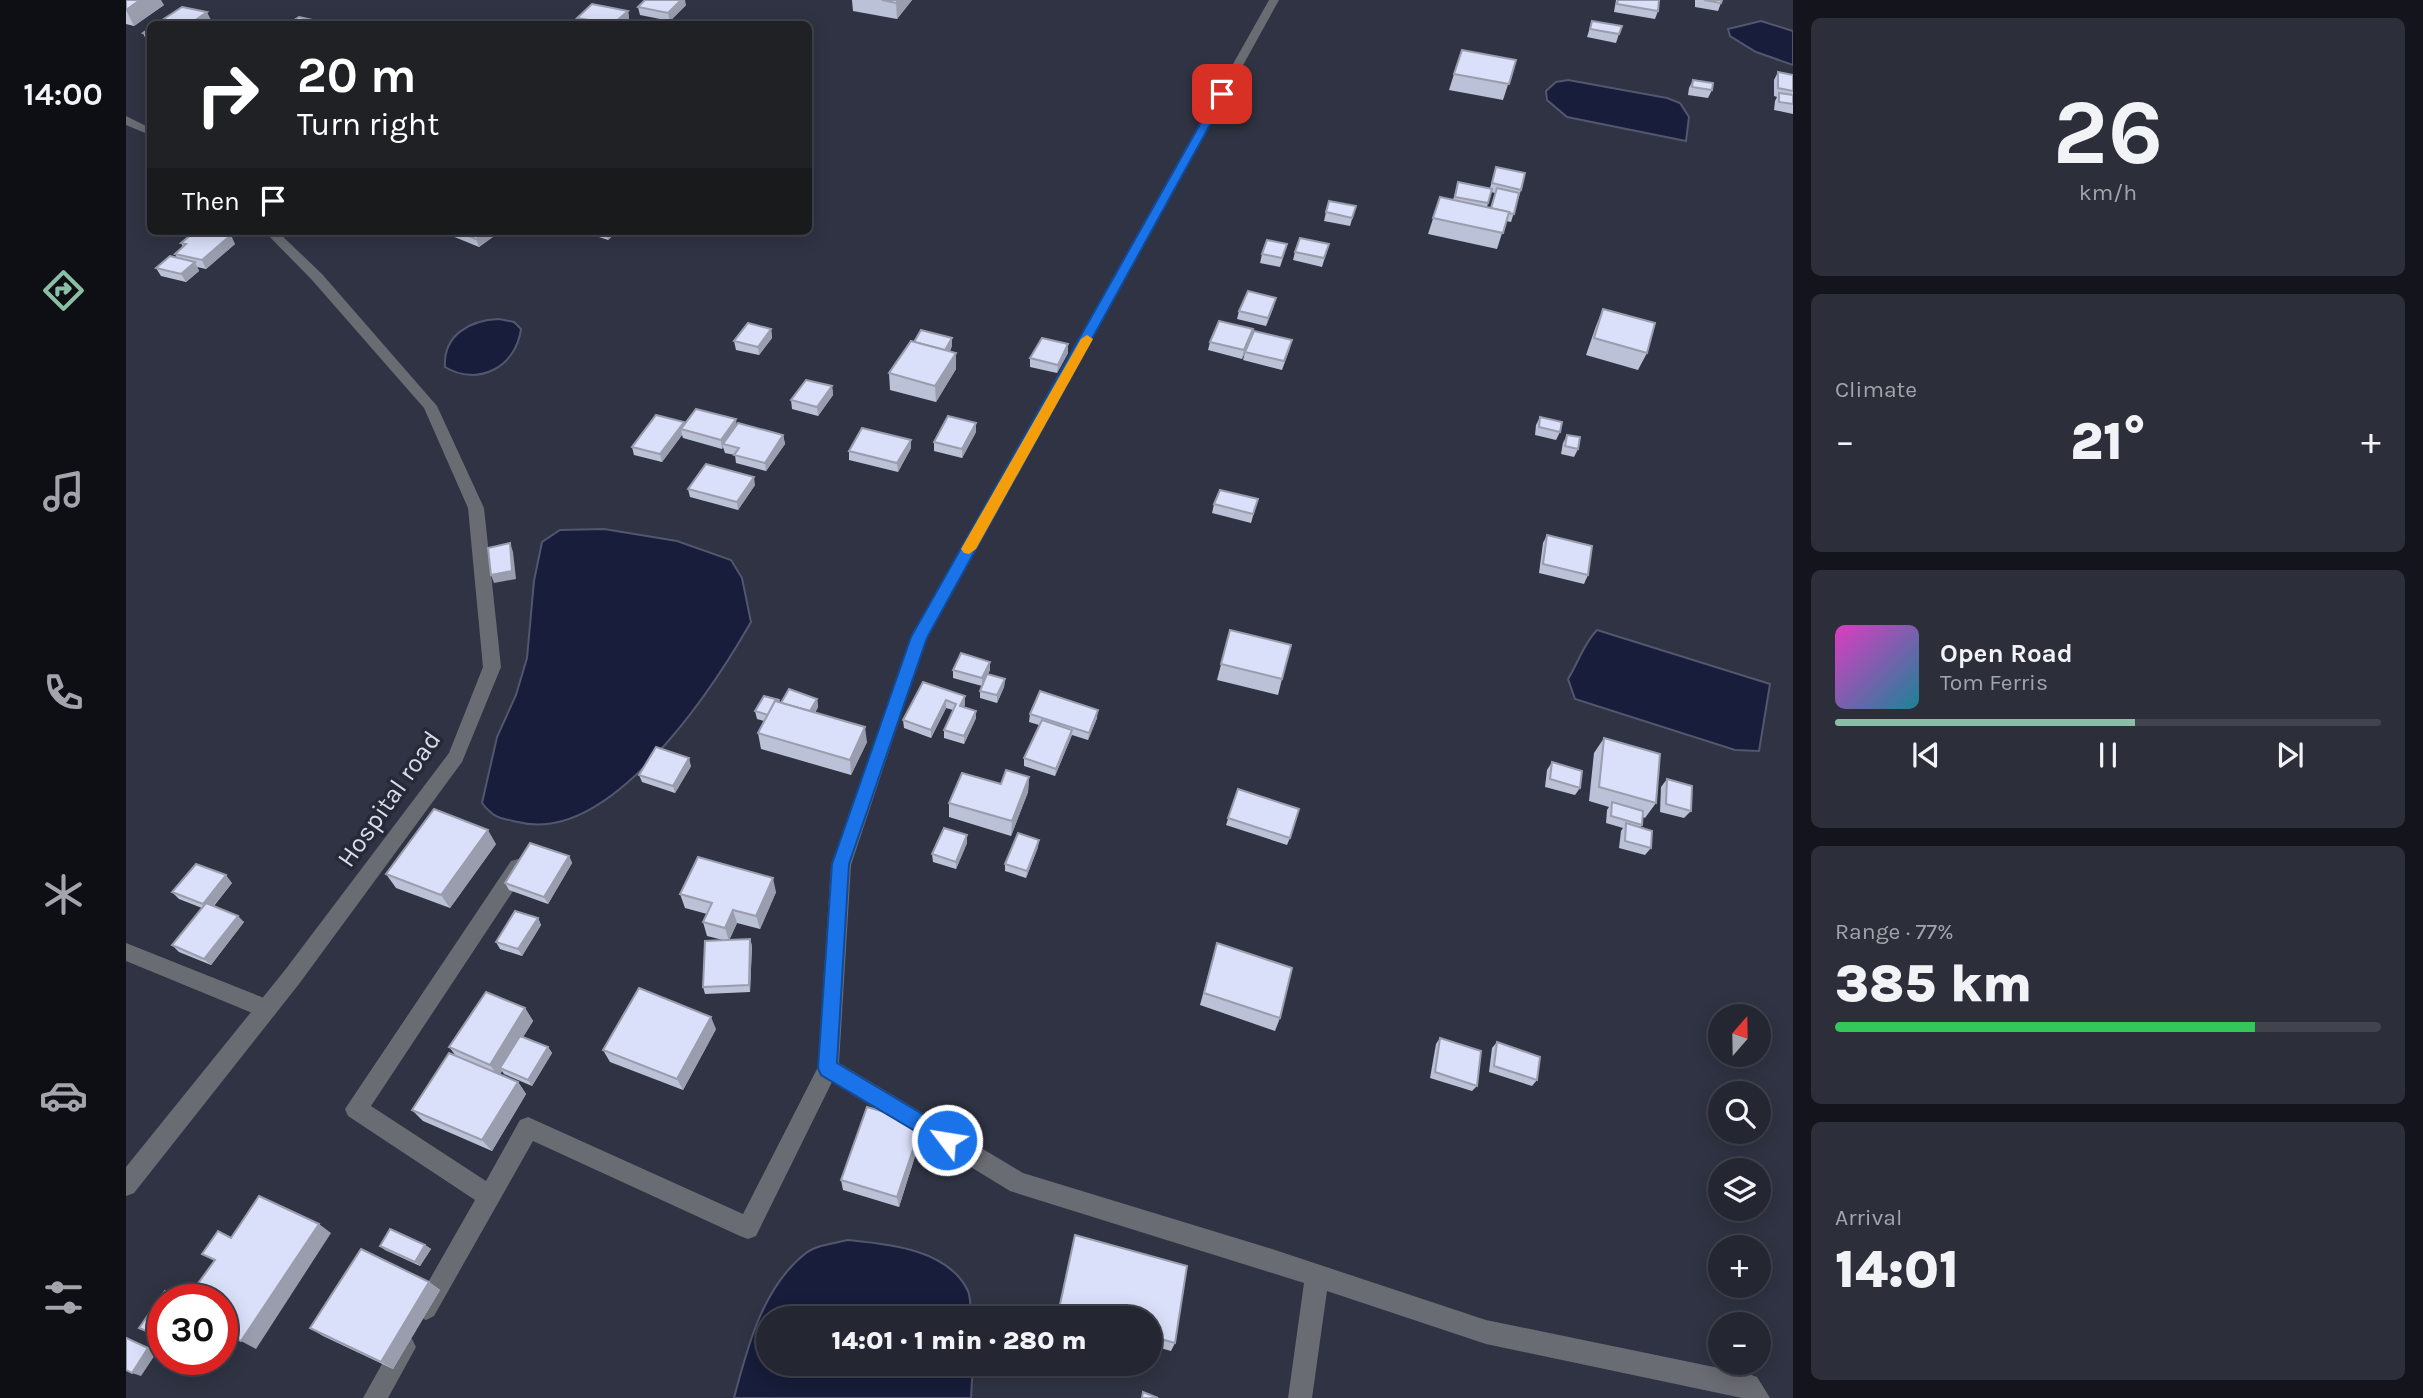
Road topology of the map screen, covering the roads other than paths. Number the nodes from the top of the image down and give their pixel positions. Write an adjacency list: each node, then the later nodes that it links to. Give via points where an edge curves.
1 (1274, 0): 8 (street, via 919,637 841,864)
2 (126, 120): 3 (street)
3 (147, 130)
4 (274, 235): 7 (street, Hospital road, via 317,277 430,407 476,508 492,667 456,757)
5 (524, 858): 10 (street, via 356,1109)
6 (126, 951): 7 (street)
7 (267, 1009): 9 (street, Hospital road)
8 (828, 1068): 10 (street, via 748,1228 528,1128); 11 (street, via 1018,1182)
9 (126, 1185)
10 (489, 1196): 12 (street)
11 (1317, 1276): 13 (street); 14 (street, via 1486,1332 1748,1386)
12 (375, 1398)
13 (1300, 1398)
14 (1758, 1398)

